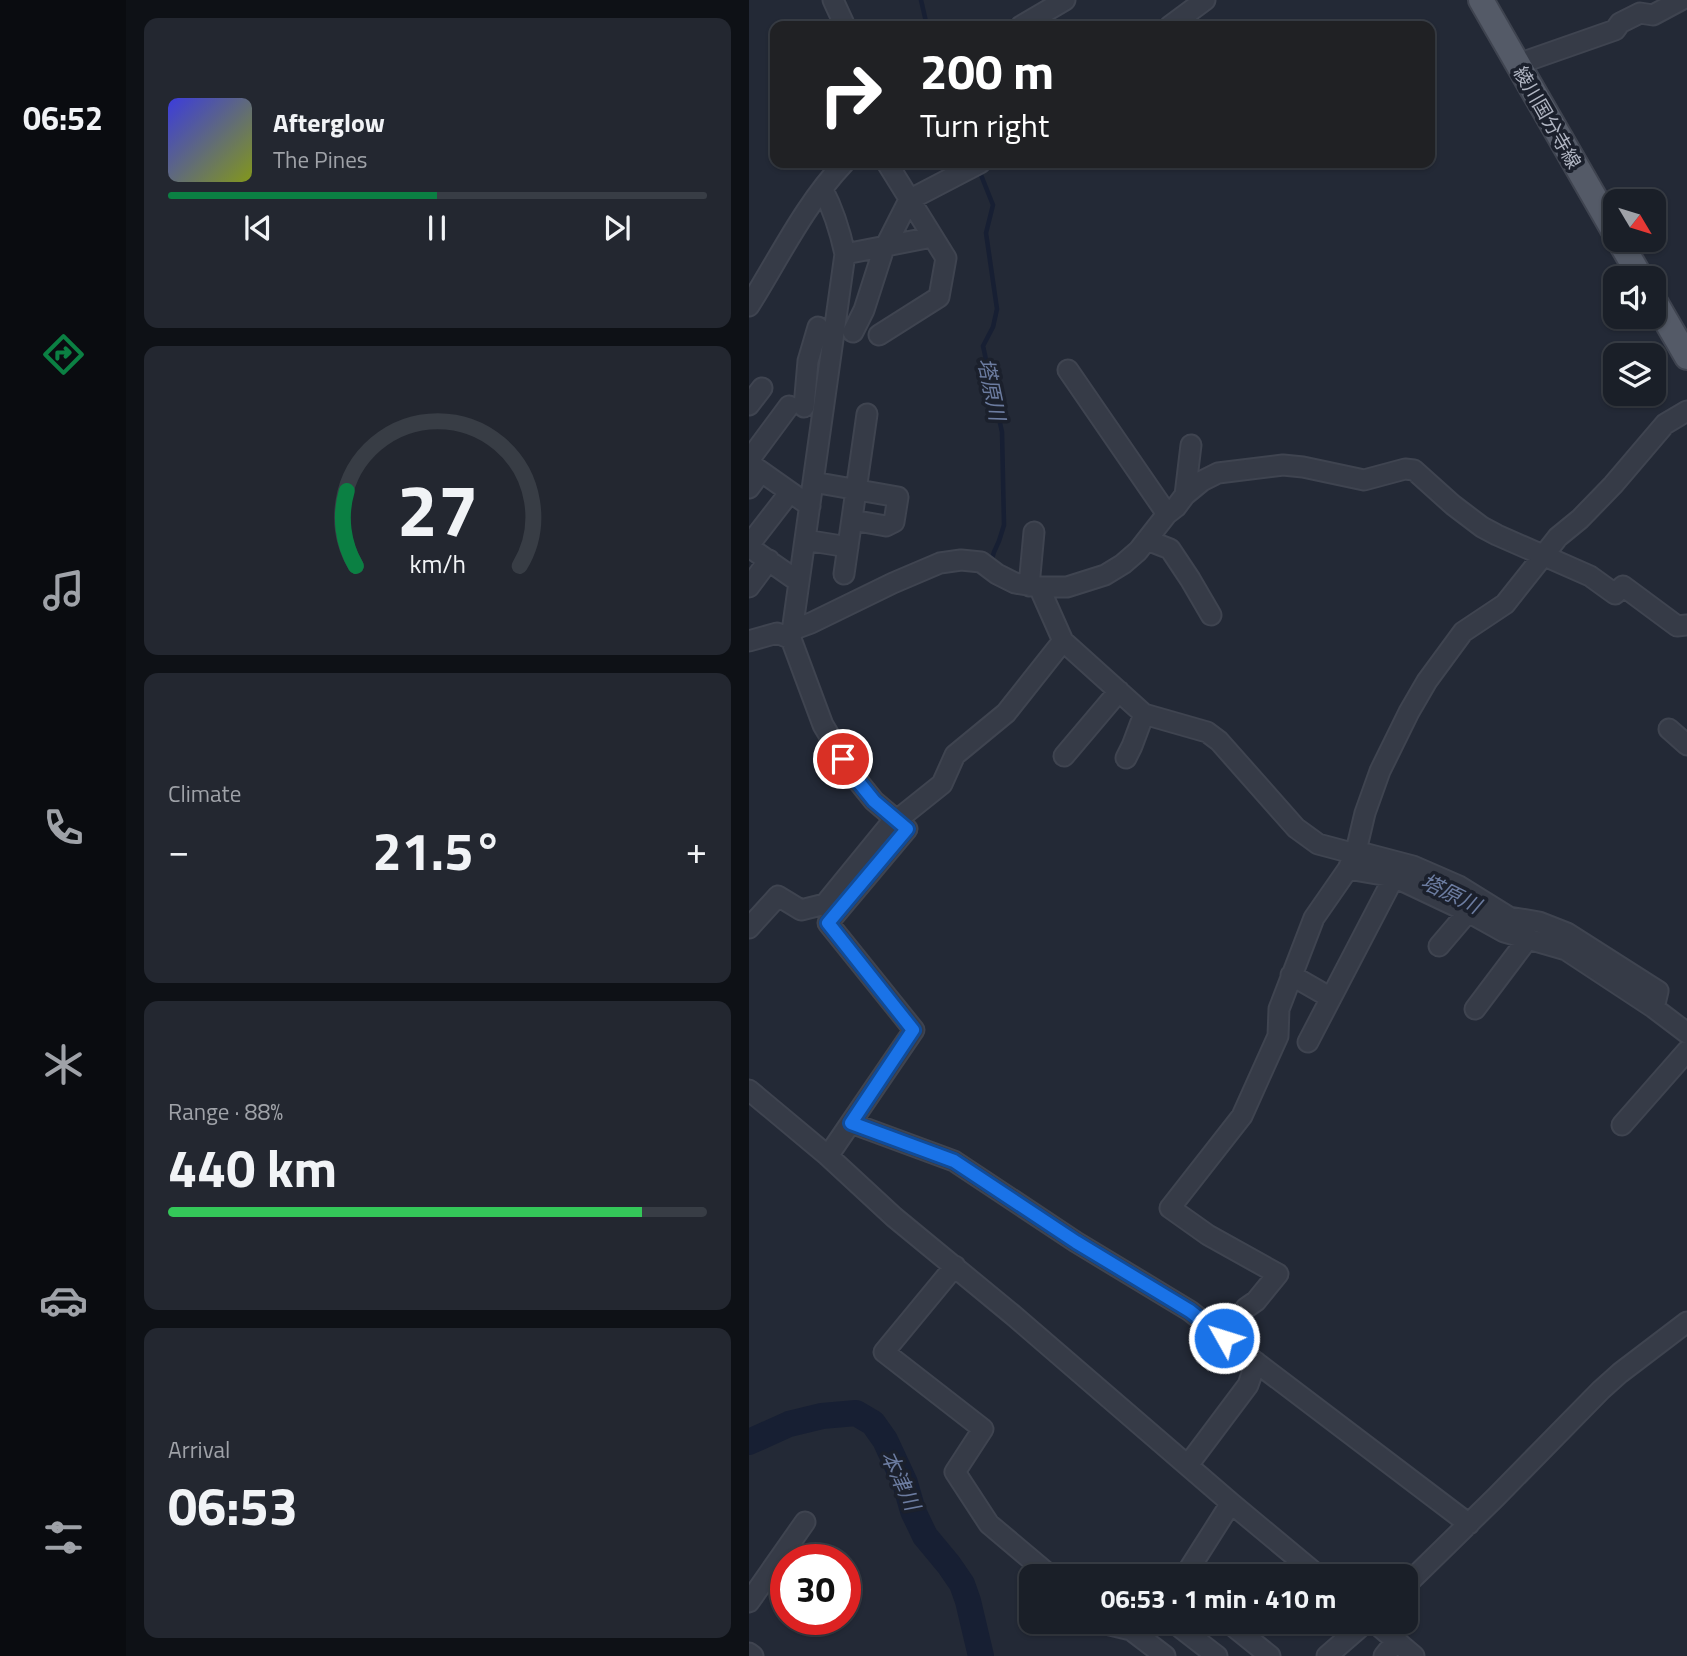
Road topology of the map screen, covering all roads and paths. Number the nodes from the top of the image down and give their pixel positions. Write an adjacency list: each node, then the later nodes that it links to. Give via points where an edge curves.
1 (833, 0): 7 (street)
2 (1065, 0): 8 (street)
3 (1205, 0): 9 (street)
4 (1481, 0): 10 (main road, 綾川国分寺線)
5 (1681, 0): 6 (street); 10 (street, via 1653,15 1640,13 1615,30)
6 (1687, 16)
7 (843, 21)
8 (1029, 21)
9 (1177, 21)
10 (1518, 64): 16 (main road, 綾川国分寺線)
11 (839, 168): 14 (street)
12 (890, 168): 15 (street)
13 (970, 168): 15 (street)
14 (823, 190): 19 (street, via 840,228); 20 (street)
15 (909, 200): 17 (street); 18 (street)
16 (1603, 212)
17 (932, 237): 18 (street); 24 (street, via 946,258 939,297)
18 (886, 246): 19 (street); 23 (street)
19 (845, 254): 33 (street)
20 (749, 306)
21 (1666, 320): 25 (main road)
22 (818, 327): 32 (street, via 797,407)
23 (853, 332)
24 (879, 335)
25 (1686, 354)
26 (1068, 370): 39 (street)
27 (762, 388): 28 (street)
28 (749, 405)
29 (1687, 411): 46 (street, via 1665,424 1613,485)
30 (867, 414): 35 (street)
31 (1191, 445): 37 (street)
32 (753, 465): 34 (street); 36 (street)
33 (813, 482): 35 (street); 38 (street)
34 (749, 488)
35 (856, 489): 40 (street); 40 (street, via 898,497 894,522 886,526)
36 (790, 492): 38 (street); 44 (street)
37 (1185, 495): 39 (street); 46 (street, via 1218,473 1283,465 1364,480 1414,470 1482,527)
38 (810, 506): 42 (street)
39 (1167, 514): 43 (street)
40 (852, 520): 45 (street)
41 (1034, 533): 50 (street)
42 (805, 540): 45 (street); 49 (street)
43 (1147, 540): 50 (street, via 1105,575 1067,587); 52 (street, via 1170,549)
44 (749, 546): 47 (street)
45 (848, 547): 48 (street)
46 (1543, 555): 53 (street, via 1590,576 1615,594 1623,586 1677,626); 64 (street, via 1506,604 1463,632 1427,681 1380,771)
47 (769, 560): 49 (street); 51 (street)
48 (844, 574)
49 (799, 582): 54 (street)
50 (1032, 582): 54 (street, via 1014,583 981,562 940,563); 56 (street)
51 (749, 587)
52 (1211, 615)
53 (1687, 625)
54 (791, 634): 55 (street); 63 (street, via 823,726 853,775)
55 (749, 640)
56 (1063, 641): 57 (street); 63 (street, via 1006,713 955,755 942,784)
57 (1119, 691): 58 (street); 61 (street)
58 (1144, 714): 62 (street); 64 (street, via 1207,732 1220,741 1296,828 1318,844 1352,853)
59 (1669, 729): 60 (street)
60 (1687, 745)
61 (1064, 756)
62 (1126, 758)
63 (897, 820): 68 (street, via 825,904 801,910 778,897); 79 (street, via 907,829 828,923 913,1030)
64 (1352, 860): 65 (street); 67 (street, via 1413,866 1459,886 1510,917); 71 (street, via 1314,918)
65 (1394, 877): 66 (street); 72 (street)
66 (1468, 912): 69 (street, via 1504,932); 70 (street)
67 (1539, 922): 69 (street); 73 (street, via 1567,933 1658,991)
68 (749, 928)
69 (1534, 941): 73 (street, via 1566,950); 74 (street)
70 (1439, 946)
71 (1291, 975): 72 (street); 84 (street, via 1279,1009 1278,1036 1242,1116 1170,1208 1278,1274)
72 (1331, 998): 76 (street)
73 (1654, 1008): 75 (street)
74 (1475, 1009)
75 (1687, 1033)
76 (1308, 1042)
77 (1687, 1051): 80 (street)
78 (749, 1090): 81 (street)
79 (851, 1123): 81 (street); 84 (street, via 954,1161 1190,1311)
80 (1622, 1125)
81 (828, 1156): 82 (street)
82 (955, 1266): 86 (street); 90 (street, via 884,1352 983,1429 955,1472 989,1524)
83 (1687, 1322): 89 (street, via 1601,1390)
84 (1224, 1338): 85 (street)
85 (1256, 1362): 86 (street, via 1248,1385); 89 (street)
86 (1188, 1465): 87 (street)
87 (1231, 1503): 91 (street); 92 (street)
88 (805, 1522): 94 (street)
89 (1469, 1524): 93 (street)
90 (1037, 1564)
91 (1192, 1564)
92 (1304, 1564)
93 (1418, 1573)
94 (749, 1602)
95 (1143, 1634): 102 (street)
96 (1189, 1634): 103 (street)
97 (1243, 1634): 104 (street)
98 (1352, 1634): 105 (street)
99 (1390, 1648): 106 (street)
100 (749, 1653): 101 (street)
101 (753, 1656)
102 (1164, 1656)
103 (1217, 1656)
104 (1270, 1656)
105 (1327, 1656)
106 (1414, 1656)

